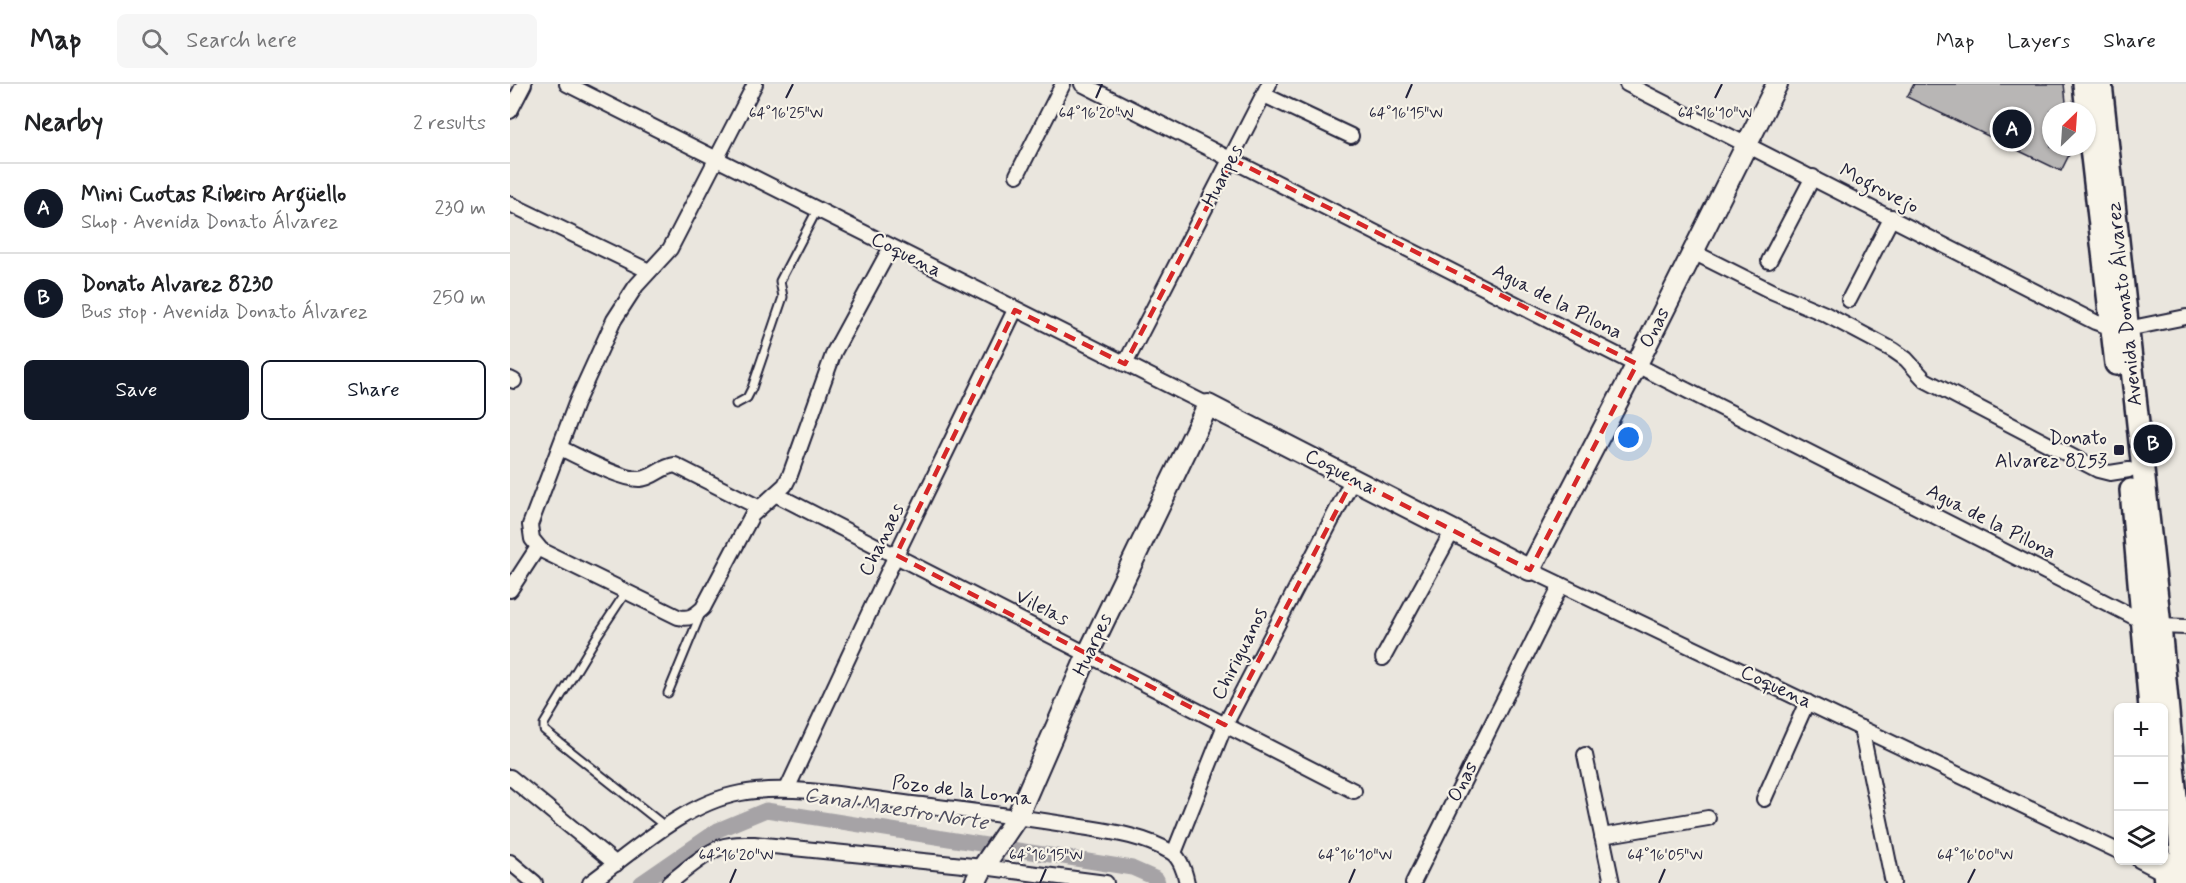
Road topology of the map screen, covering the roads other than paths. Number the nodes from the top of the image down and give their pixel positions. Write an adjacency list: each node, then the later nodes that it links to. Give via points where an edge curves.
1 (524, 84): 12 (street)
2 (567, 84): 17 (street, Coquena)
3 (755, 84): 17 (street)
4 (1063, 84): 18 (street)
5 (1083, 84): 16 (street, Agua de la Pilona)
6 (1627, 84): 14 (street, Mogrovejo)
7 (1776, 84): 14 (main road, Onas)
8 (2084, 84): 11 (main road, Avenida Donato Álvarez)
9 (2101, 84): 30 (main road, Avenida Donato Álvarez)
10 (1267, 89): 13 (street); 16 (street, Huarpes)
11 (2086, 102)
12 (510, 111)
13 (1351, 136)
14 (1746, 144): 19 (street, Mogrovejo); 24 (main road, Onas)
15 (2094, 156): 30 (main road, Avenida Donato Álvarez)
16 (1232, 159): 31 (street, Huarpes); 32 (street, Agua de la Pilona)
17 (717, 160): 21 (street, Coquena); 26 (street, via 670,249)
18 (1017, 175)
19 (1813, 177): 22 (street, Mogrovejo); 25 (street)
20 (510, 204): 26 (street)
21 (817, 210): 23 (street, Coquena); 33 (lane, via 780,281 783,297 752,388 747,398)
22 (1892, 217): 27 (street); 30 (street, Mogrovejo, via 2095,322)
23 (891, 247): 28 (street, Coquena); 38 (street, via 834,352 790,475)
24 (1693, 252): 32 (main road, Onas); 36 (street, via 1893,350 1925,381 2098,470)
25 (1769, 261)
26 (649, 272): 35 (street, via 621,306)
27 (1849, 300)
28 (1016, 310): 31 (street, Coquena); 42 (street, Chanaes)
29 (2186, 317): 30 (street)
30 (2120, 328): 36 (main road, Avenida Donato Álvarez); 48 (main road, Avenida Donato Álvarez)
31 (1125, 364): 34 (street, Coquena)
32 (1637, 364): 43 (main road, Onas); 48 (street, Agua de la Pilona)
33 (736, 404)
34 (1208, 405): 37 (main road, Coquena); 50 (main road, Huarpes)
35 (560, 448): 39 (street, via 638,479 675,465); 41 (street, via 530,525 532,539)
36 (2129, 470): 48 (main road, Avenida Donato Álvarez)
37 (1353, 479): 40 (main road, Coquena); 55 (street, Chiriguanos)
38 (775, 494): 39 (street); 42 (street, Vilelas)
39 (758, 507): 47 (street)
40 (1453, 530): 43 (main road, Coquena); 51 (street)
41 (538, 546): 45 (street); 46 (street)
42 (896, 555): 50 (street, Vilelas); 59 (street, Chanaes)
43 (1530, 570): 44 (street, Coquena)
44 (1561, 585): 53 (street, Coquena); 79 (street, Onas)
45 (510, 590)
46 (626, 592): 47 (street, via 685,619); 65 (lane, via 544,724 544,730)
47 (703, 608): 52 (lane)
48 (2151, 624): 49 (street); 54 (main road, Avenida Donato Álvarez); 62 (main road, Avenida Donato Álvarez)
49 (2186, 627)
50 (1088, 654): 55 (street, Vilelas); 63 (main road, Huarpes)
51 (1383, 658)
52 (668, 693)
53 (1807, 702): 56 (street, Coquena); 61 (street)
54 (2150, 703)
55 (1225, 725): 60 (street, Vilelas); 68 (street, Chiriguanos)
56 (1861, 728): 67 (street, Coquena); 81 (street)
57 (1585, 755): 66 (street)
58 (510, 777): 70 (street)
59 (787, 789): 63 (street, Pozo de la Loma); 65 (street, Pozo de la Loma, via 741,793 708,802)
60 (1354, 791)
61 (1764, 799)
62 (2181, 805): 82 (main road, Avenida Donato Álvarez)
63 (1017, 817): 68 (street, Pozo de la Loma, via 1126,834); 73 (main road, Huarpes)
64 (1708, 818): 66 (street)
65 (666, 827): 70 (street, Pozo de la Loma)
66 (1602, 836): 80 (street)
67 (2114, 849)
68 (1174, 853): 78 (street)
69 (510, 862): 74 (street)
70 (616, 864): 75 (street, Pozo de la Loma)
71 (2148, 865): 72 (street)
72 (2164, 872)
73 (979, 875): 76 (street, via 734,844 704,856); 77 (street)
74 (535, 883)
75 (590, 883)
76 (669, 883)
77 (1106, 883)
78 (1187, 883)
79 (1413, 883)
80 (1612, 883)
81 (1893, 883)
82 (2184, 883)

